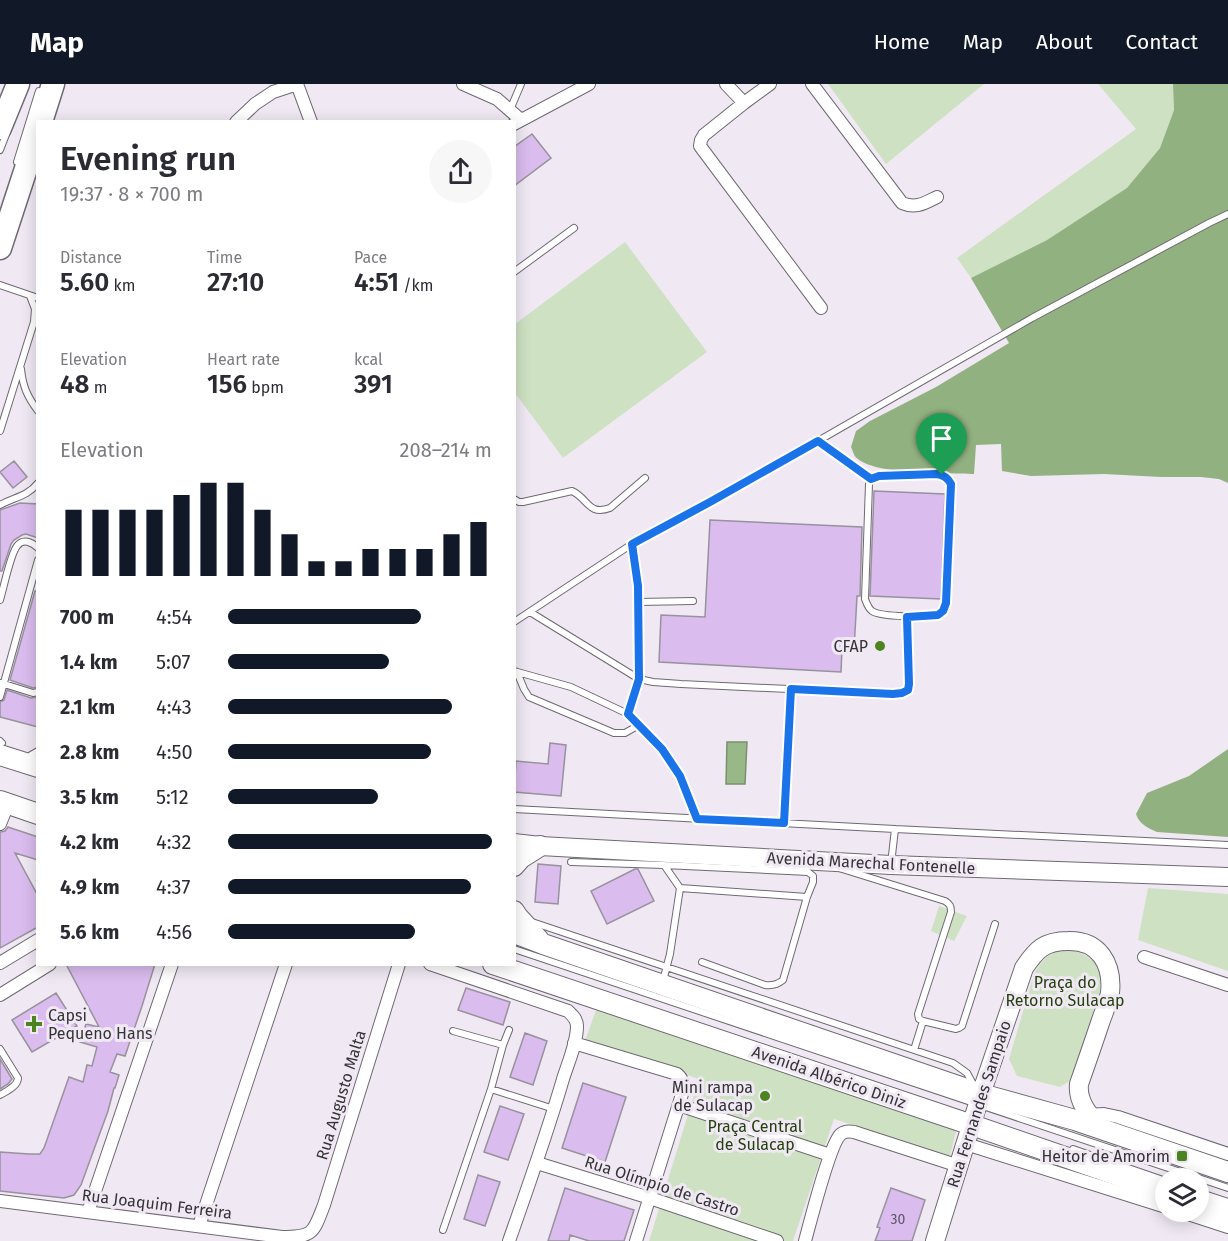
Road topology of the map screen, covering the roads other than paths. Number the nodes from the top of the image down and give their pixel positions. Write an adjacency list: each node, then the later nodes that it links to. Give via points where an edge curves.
1 (18, 84): 18 (highway)
2 (25, 84): 18 (lane)
3 (41, 84): 21 (lane)
4 (53, 84): 14 (highway)
5 (297, 84): 15 (street, via 273,92); 16 (street)
6 (463, 84): 13 (street, via 497,99)
7 (521, 84): 13 (lane)
8 (589, 84): 17 (street)
9 (726, 84): 12 (street)
10 (770, 84): 12 (street)
11 (812, 84): 22 (street, via 902,203 917,206)
12 (744, 103): 30 (street, via 704,135 700,146)
13 (510, 110): 17 (street)
14 (42, 120)
15 (238, 120)
16 (310, 120)
17 (518, 122)
18 (8, 123): 20 (lane)
19 (36, 138): 25 (highway)
20 (0, 150)
21 (13, 173)
22 (937, 197)
23 (1228, 214): 36 (lane, via 1032,318)
24 (574, 228): 26 (lane)
25 (0, 248)
26 (516, 271)
27 (0, 285): 28 (lane)
28 (30, 296): 29 (lane); 32 (lane)
29 (36, 298)
30 (821, 308)
31 (36, 318): 32 (lane)
32 (34, 322): 33 (lane)
33 (21, 365): 34 (lane, via 26,394); 35 (lane)
34 (36, 408)
35 (0, 431)
36 (818, 441): 38 (lane); 42 (lane)
37 (645, 478): 40 (lane, via 603,510 589,506 573,491)
38 (871, 479): 49 (lane, via 865,599 873,612); 49 (lane, via 937,474 951,484 946,603 938,615)
39 (36, 485): 41 (lane)
40 (516, 500)
41 (0, 506)
42 (632, 544): 47 (lane); 48 (lane)
43 (36, 545): 45 (lane, via 19,543)
44 (36, 567): 53 (lane)
45 (0, 600)
46 (693, 601): 47 (lane)
47 (638, 602): 52 (lane)
48 (530, 612): 50 (lane); 52 (lane)
49 (907, 617): 54 (lane, via 908,690 893,694)
50 (516, 621)
51 (516, 671): 57 (lane, via 571,687); 58 (lane, via 529,696 540,701 614,733 625,733)
52 (639, 679): 54 (lane); 57 (lane)
53 (2, 683): 55 (lane); 56 (lane)
54 (791, 689): 65 (lane)
55 (36, 692)
56 (0, 697)
57 (628, 714): 58 (lane)
58 (639, 725): 64 (lane, via 680,776)
59 (0, 745): 60 (main road)
60 (34, 760)
61 (4, 802): 63 (main road); 66 (street)
62 (516, 808): 64 (lane)
63 (36, 813)
64 (697, 819): 65 (lane)
65 (784, 823): 67 (lane)
66 (0, 824)
67 (895, 829): 69 (lane); 75 (lane)
68 (516, 843): 70 (main road, Avenida Marechal Fontenelle)
69 (1228, 845)
70 (540, 846): 72 (main road, Avenida Marechal Fontenelle); 73 (main road)
71 (571, 862): 74 (lane)
72 (831, 862): 75 (main road, Avenida Marechal Fontenelle); 95 (lane, via 843,871 949,903 951,912 918,1014)
73 (516, 864)
74 (664, 865): 77 (lane); 78 (lane, via 808,872 813,882)
75 (891, 865): 76 (main road, Avenida Marechal Fontenelle)
76 (1228, 877)
77 (680, 888): 78 (lane); 92 (lane)
78 (807, 897): 84 (lane, via 783,980 778,984 765,985)
79 (516, 921): 92 (lane); 92 (main road, Avenida Albérico Diniz, via 543,944)
80 (995, 924): 95 (lane, via 962,1026 956,1029)
81 (36, 941): 85 (street)
82 (516, 950): 105 (lane)
83 (1144, 957): 93 (street)
84 (702, 962)
85 (0, 963)
86 (47, 966): 94 (street)
87 (171, 966): 124 (street)
88 (285, 966): 127 (street)
89 (398, 966): 130 (street, Rua Augusto Malta, via 324,1205)
90 (436, 966): 98 (street, via 568,1011 577,1024)
91 (500, 966): 105 (main road, Avenida Albérico Diniz)
92 (664, 976): 101 (lane); 105 (main road, Avenida Albérico Diniz)
93 (1228, 985)
94 (0, 995)
95 (923, 1021): 101 (lane)
96 (509, 1029): 99 (lane)
97 (453, 1031): 99 (lane)
98 (574, 1043): 104 (street, via 676,1074 683,1083); 106 (street)
99 (503, 1045): 102 (lane)
100 (0, 1049): 103 (lane, via 18,1078)
101 (914, 1050): 105 (lane, via 953,1063 966,1073)
102 (491, 1089): 106 (lane); 129 (lane)
103 (0, 1095)
104 (679, 1105): 111 (street); 119 (street)
105 (976, 1109): 107 (main road, Avenida Albérico Diniz); 107 (main road, Rua Fernandes Sampaio, via 1024,968 1044,946 1078,941 1094,947 1110,972 1110,994 1079,1084 1078,1094); 108 (main road, Rua Fernandes Sampaio); 116 (main road, Avenida Albérico Diniz); 117 (lane)
106 (554, 1110): 112 (street)
107 (1089, 1121): 110 (street, Avenida Albérico Diniz, via 1104,1114); 114 (main road, Avenida Albérico Diniz)
108 (966, 1144): 113 (main road, Rua Fernandes Sampaio); 122 (street)
109 (1064, 1147): 115 (lane)
110 (1228, 1154)
111 (831, 1155): 113 (street, via 838,1138 847,1131); 134 (street)
112 (537, 1163): 119 (street, Rua Olímpio de Castro); 131 (street)
113 (959, 1166): 135 (main road, Rua Fernandes Sampaio)
114 (1228, 1172)
115 (1155, 1177)
116 (1155, 1187)
117 (1228, 1188)
118 (1209, 1196): 121 (lane)
119 (650, 1198): 132 (street); 133 (street, Rua Olímpio de Castro)
120 (0, 1201): 124 (street, Rua Joaquim Ferreira)
121 (1228, 1202)
122 (1155, 1204)
123 (1209, 1208): 125 (main road)
124 (87, 1212): 127 (street, Rua Joaquim Ferreira)
125 (1228, 1214)
126 (1209, 1221): 128 (street)
127 (199, 1226): 130 (street, Rua Joaquim Ferreira, via 282,1237)
128 (1228, 1227)
129 (443, 1230)
130 (309, 1234)
131 (509, 1241)
132 (636, 1241)
133 (777, 1241)
134 (804, 1241)
135 (935, 1241)

